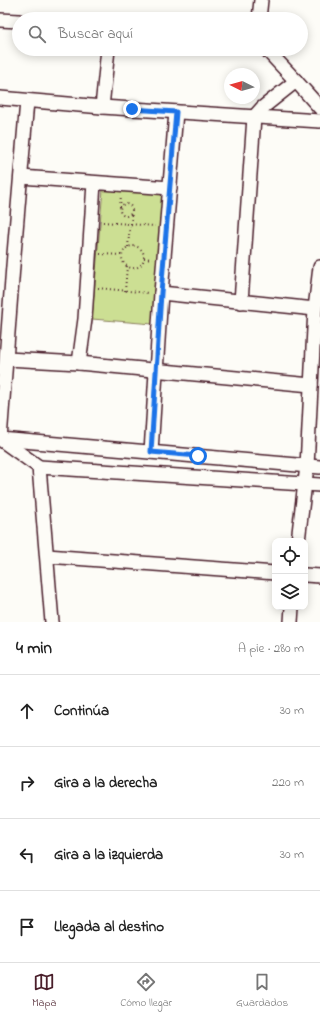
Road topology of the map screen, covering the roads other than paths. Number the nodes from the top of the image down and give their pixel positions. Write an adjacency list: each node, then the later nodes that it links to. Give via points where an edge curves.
1 (261, 0): 2 (street)
2 (260, 12)
3 (0, 20): 4 (street)
4 (12, 21)
5 (107, 56): 10 (street)
6 (273, 56): 7 (street)
7 (296, 81): 11 (street); 13 (street)
8 (0, 98): 9 (street)
9 (27, 101): 10 (street); 15 (street)
10 (102, 107): 12 (street)
11 (320, 108)
12 (176, 112): 13 (street); 17 (street)
13 (254, 117): 14 (street); 21 (street)
14 (320, 121)
15 (20, 177): 16 (street); 18 (street)
16 (94, 183): 17 (street); 24 (street, via 85,319)
17 (170, 188): 20 (street)
18 (6, 266): 23 (street)
19 (320, 268): 22 (street)
20 (158, 294): 21 (street); 25 (street)
21 (241, 302): 22 (street)
22 (315, 309): 26 (street)
23 (7, 359): 24 (street); 27 (street)
24 (79, 363): 25 (street)
25 (156, 371): 26 (street); 28 (street)
26 (311, 386): 29 (street)
27 (0, 439): 28 (street); 30 (street)
28 (151, 452): 29 (street)
29 (307, 466): 31 (street); 32 (street)
30 (40, 467): 32 (street); 35 (street)
31 (320, 467)
32 (305, 484): 33 (street); 34 (street)
33 (320, 485)
34 (298, 538)
35 (47, 556): 36 (street); 40 (street)
36 (272, 573)
37 (308, 575): 38 (street)
38 (320, 576)
39 (292, 610): 41 (street)
40 (52, 622)
41 (291, 622)

